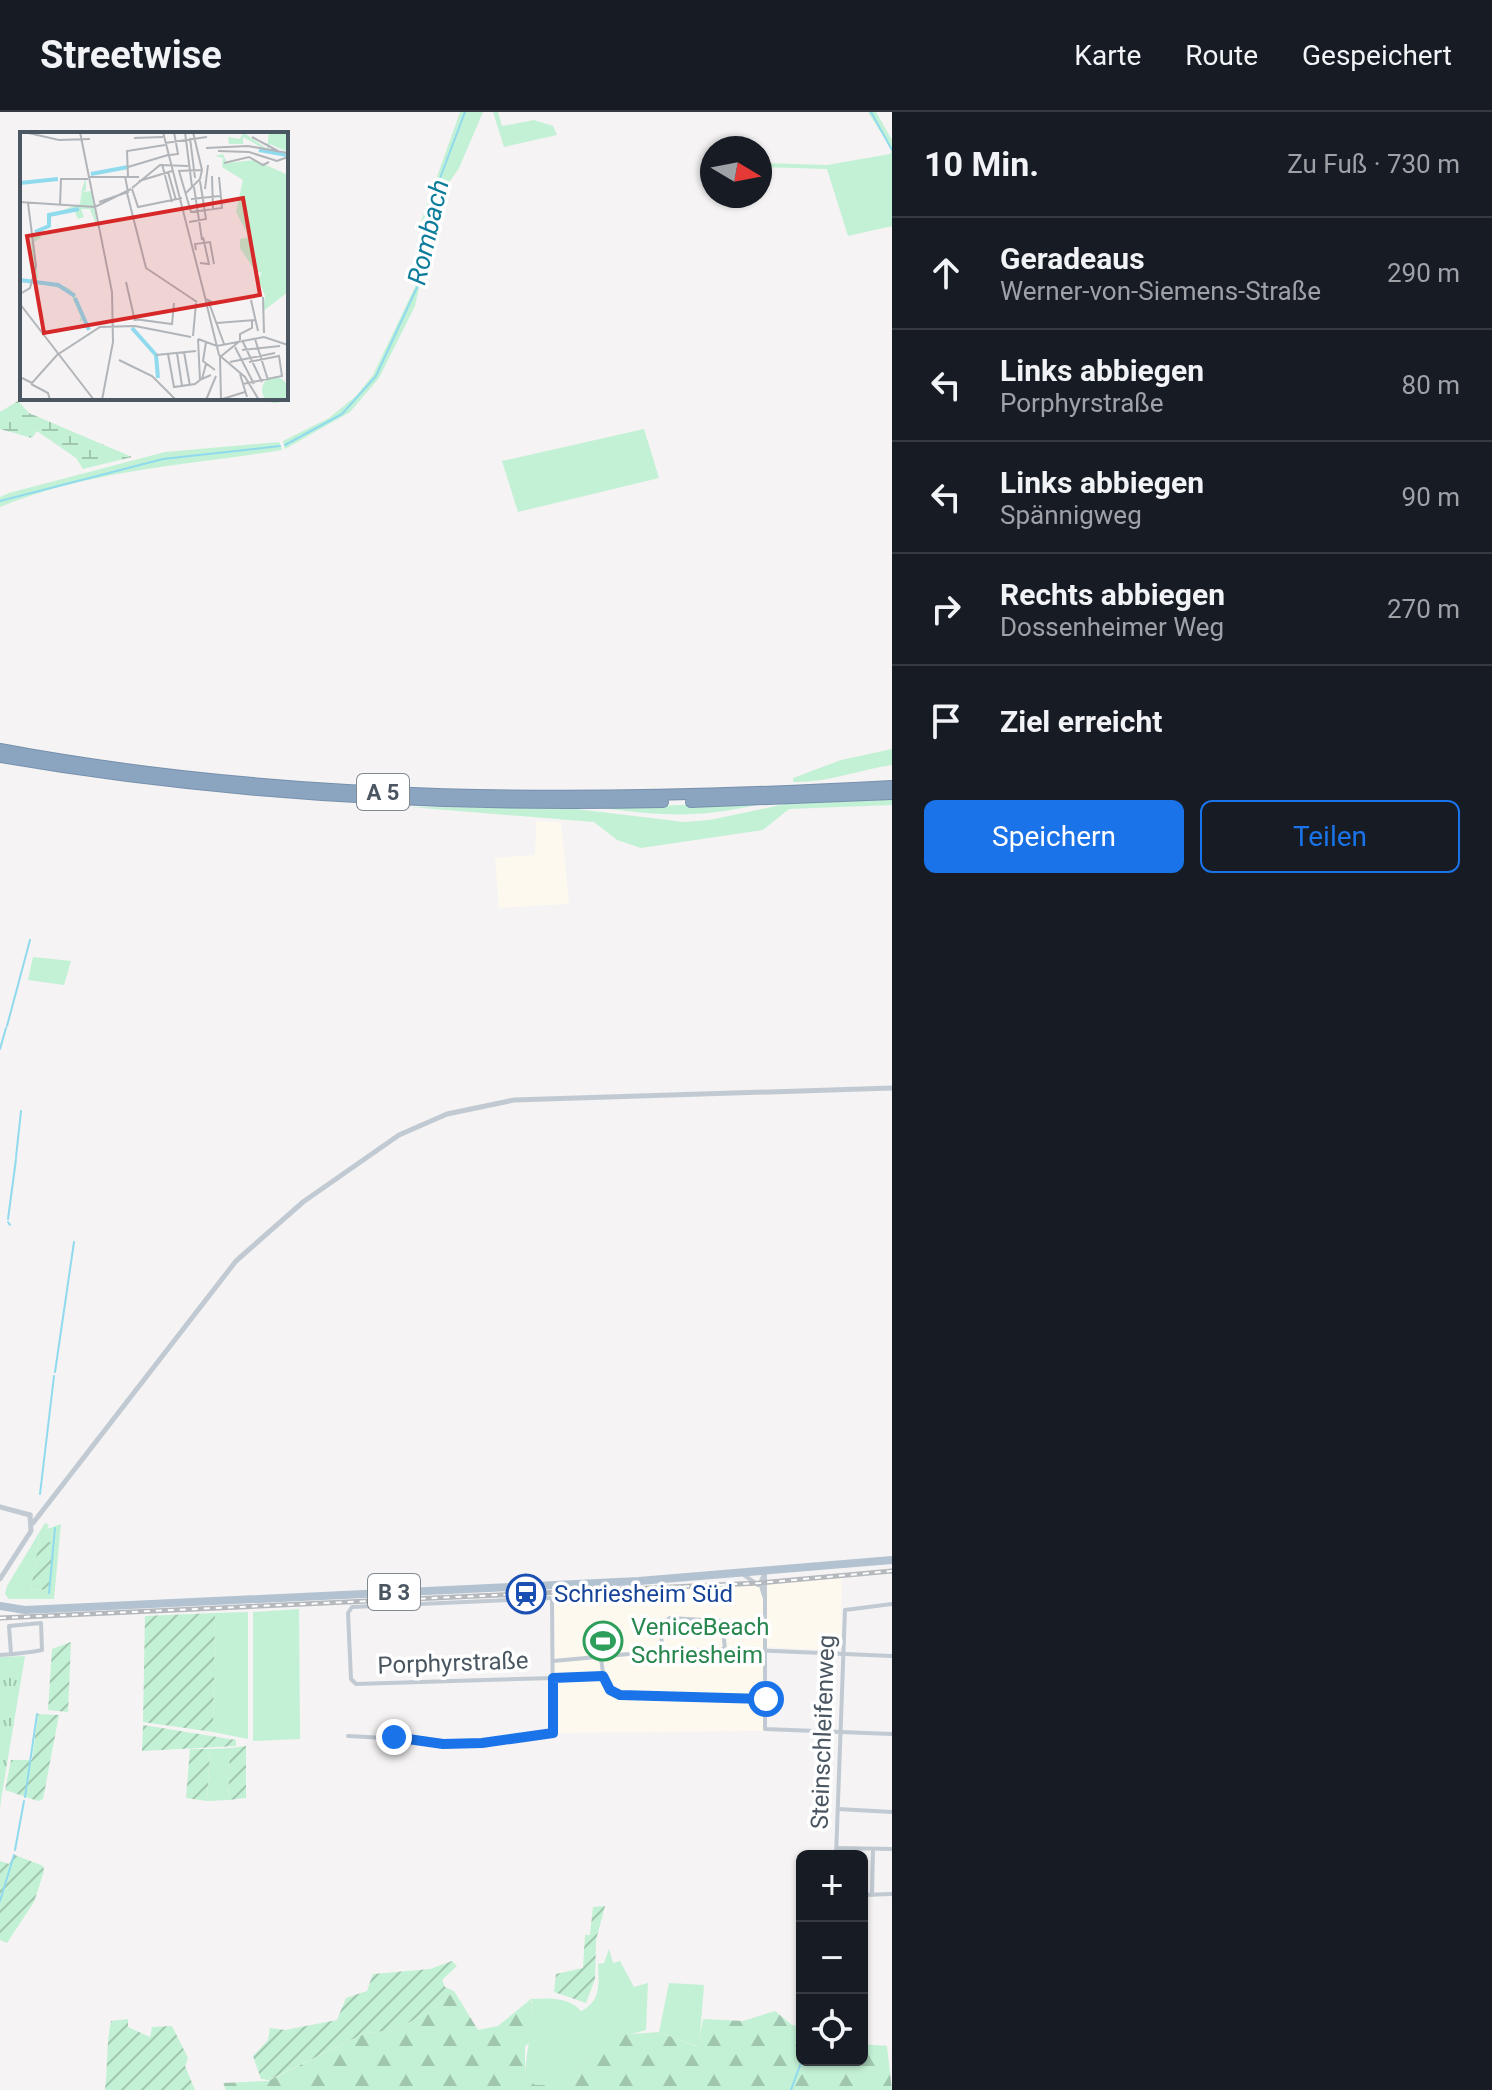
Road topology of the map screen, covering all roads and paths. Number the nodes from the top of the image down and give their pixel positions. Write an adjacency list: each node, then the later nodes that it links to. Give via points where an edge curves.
1 (0, 749): 3 (highway, A 5, via 183,776 411,793 666,796)
2 (0, 757): 4 (highway, A 5, via 183,784 425,801 626,803)
3 (892, 786)
4 (892, 794)
5 (892, 1088): 7 (street, via 514,1100 467,1108 417,1126 381,1145 303,1202 236,1261)
6 (0, 1507): 8 (street)
7 (45, 1511): 8 (street); 9 (street)
8 (30, 1515): 9 (street)
9 (33, 1525): 13 (street)
10 (888, 1561): 11 (main road, B 3)
11 (765, 1573): 12 (main road, B 3); 14 (street); 15 (street)
12 (744, 1575): 14 (street); 17 (main road, B 3, via 25,1610)
13 (0, 1579)
14 (760, 1588): 15 (street)
15 (766, 1601): 19 (street)
16 (892, 1604): 21 (street, Steinschleifenweg, via 845,1610)
17 (0, 1606)
18 (725, 1649): 19 (street); 20 (street); 20 (street, via 722,1621 670,1618 661,1624)
19 (767, 1650): 21 (street); 29 (street)
20 (662, 1651): 25 (street)
21 (843, 1653): 24 (street); 30 (street, Steinschleifenweg)
22 (11, 1654): 22 (street, via 9,1626 41,1623 43,1649); 23 (street)
23 (0, 1655)
24 (892, 1656)
25 (601, 1658): 26 (street); 27 (street)
26 (553, 1661): 28 (street); 28 (street, Porphyrstraße, via 552,1598 352,1607 348,1613 353,1683)
27 (603, 1676): 28 (street, Porphyrstraße); 29 (street, via 610,1690 620,1695)
28 (553, 1678): 32 (street, via 553,1733 482,1743)
29 (766, 1699): 30 (street, via 765,1729)
30 (841, 1730): 31 (street); 33 (street, Steinschleifenweg)
31 (892, 1734)
32 (348, 1736)
33 (838, 1809): 34 (street); 35 (street, Steinschleifenweg)
34 (892, 1812)
35 (837, 1848): 36 (street)
36 (873, 1849): 37 (street); 40 (street)
37 (892, 1849)
38 (892, 1894): 40 (street)
39 (868, 1895): 40 (street)
40 (872, 1895)

